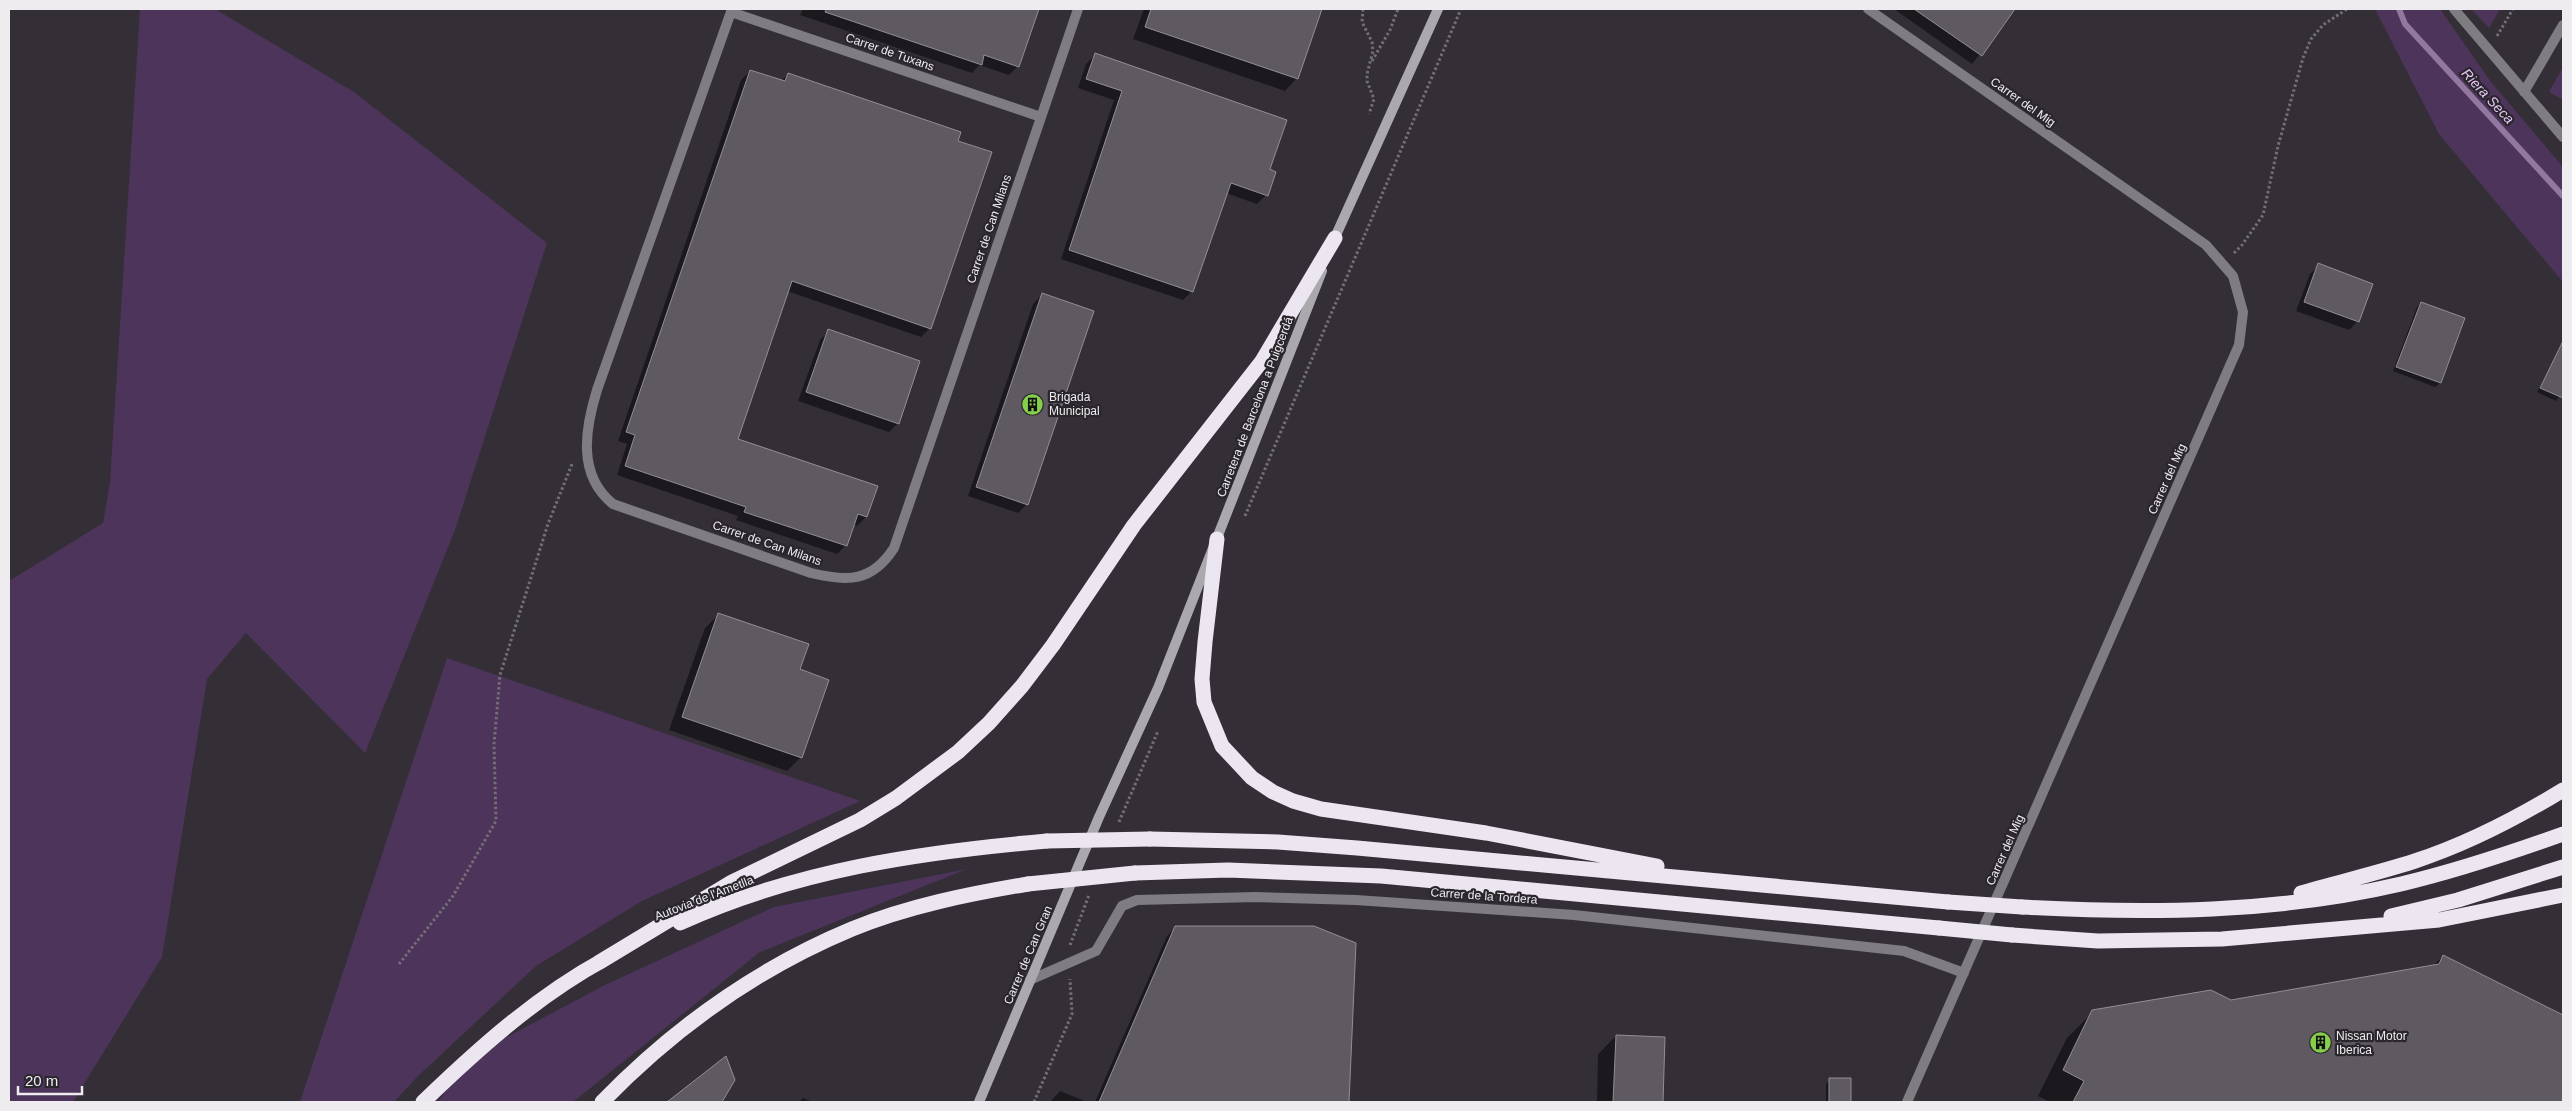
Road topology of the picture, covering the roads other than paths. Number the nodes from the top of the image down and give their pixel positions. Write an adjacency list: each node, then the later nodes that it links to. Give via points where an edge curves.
1 (1078, 9): 8 (street, Carrer de Can Milans)
2 (1438, 9): 10 (main road, Carretera de Barcelona a Puigcerdá)
3 (1868, 9): 21 (street, Carrer del Mig, via 2206,245 2233,276 2243,312 2239,345)
4 (2454, 9): 7 (street)
5 (731, 10): 8 (street, Carrer de Tuxans); 8 (street, Carrer de Can Milans, via 597,390 587,429 592,479 600,494 613,504 830,578 849,578 877,569 894,548)
6 (2563, 25): 7 (street)
7 (2524, 92): 9 (street)
8 (1041, 117)
9 (2563, 137)
10 (1335, 238): 11 (main road, Carretera de Barcelona a Puigcerdá); 20 (highway, via 1262,361 1134,525 1053,645 989,723 929,775 860,820 732,882)
11 (1217, 539): 13 (main road, Carretera de Barcelona a Puigcerdá, via 1158,688); 16 (highway, via 1202,679 1204,702 1222,746 1252,778 1273,792 1321,809 1486,833)
12 (2563, 790): 18 (highway, via 2494,828 2440,852)
13 (1099, 817): 22 (main road, Carrer de Can Gran)
14 (2563, 834): 18 (highway, via 2451,871 2400,884)
15 (2563, 867): 19 (highway, via 2422,909)
16 (1747, 884): 18 (highway, bridge, via 2022,907 2138,911); 20 (highway, Autovia de l'Ametlla, bridge, via 1278,842 1047,841 927,854 812,876 691,918)
17 (2563, 895): 19 (highway, via 2439,920)
18 (2250, 906)
19 (2304, 932): 24 (highway, bridge, via 2142,942 2012,935 1381,876 1228,870 1135,873 975,893 853,929 797,955 735,990 634,1068)
20 (598, 963): 23 (highway, Autovia de l'Ametlla, via 529,1008 471,1056)
21 (1964, 973): 22 (street, Carrer de la Tordera, via 1925,957 1894,950 1574,915 1356,900 1256,897 1137,900 1122,906 1096,951); 26 (street, Carrer del Mig)
22 (1030, 980): 25 (main road, Carrer de Can Gran)
23 (424, 1102)
24 (602, 1102)
25 (979, 1102)
26 (1907, 1102)

